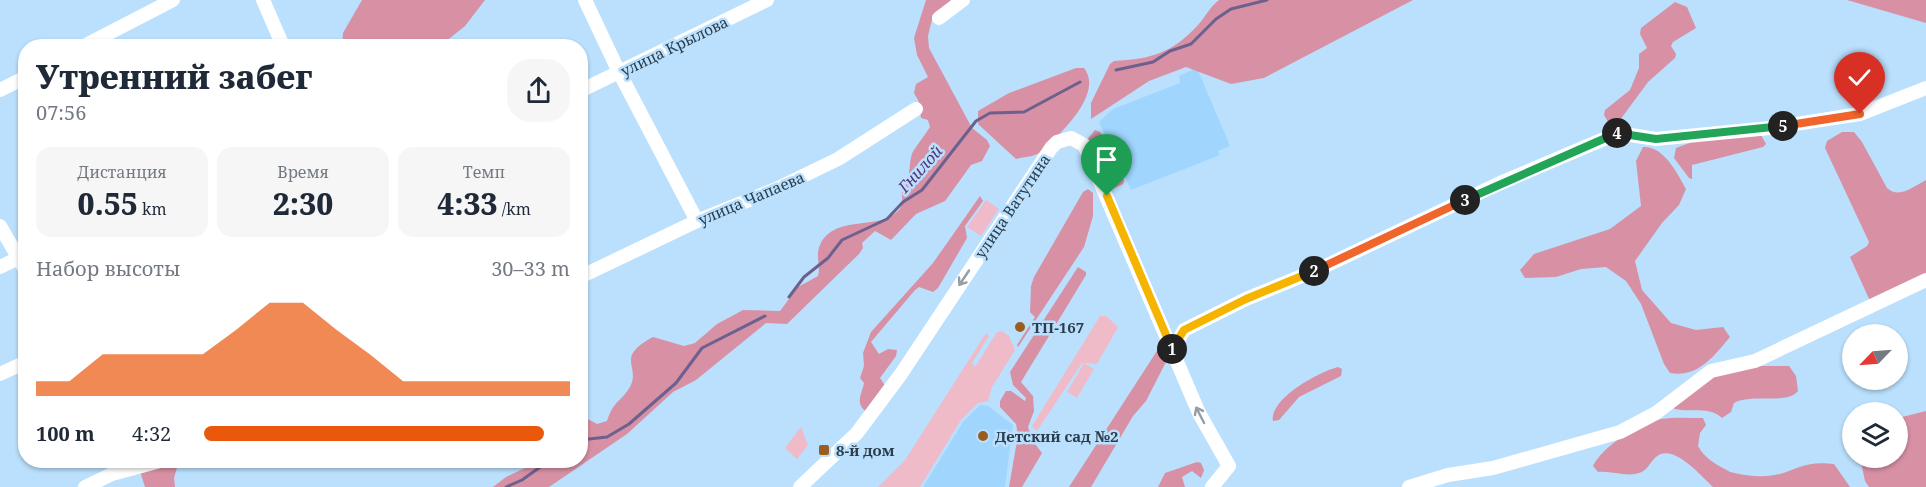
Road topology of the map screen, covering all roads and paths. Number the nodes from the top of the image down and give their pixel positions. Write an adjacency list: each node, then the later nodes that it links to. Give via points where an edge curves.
1 (173, 0): 7 (street)
2 (263, 0): 8 (street)
3 (585, 0): 9 (street)
4 (767, 0): 9 (street, улица Крылова)
5 (963, 0): 6 (street)
6 (939, 18)
7 (98, 39)
8 (281, 39)
9 (619, 72): 11 (street, улица Крылова); 15 (street)
10 (18, 81): 13 (street)
11 (588, 87)
12 (1926, 88): 22 (street, via 1860,114 1770,128 1656,139 1618,133 1246,299 1184,330)
13 (0, 90)
14 (916, 109): 15 (street, улица Чапаева, via 838,159)
15 (697, 221): 20 (street, улица Чапаева)
16 (0, 226): 17 (street)
17 (18, 251)
18 (18, 259): 19 (street)
19 (0, 267)
20 (588, 273)
21 (1926, 280): 29 (street, via 1755,361 1711,371 1656,413 1620,432)
22 (1173, 350): 27 (street, улица Ватутина, one-way to 27, via 1084,145 1076,139 1063,139 1047,153 901,374 857,433); 28 (street, улица Ватутина, one-way to 22, via 1229,466 1199,413)
23 (18, 366): 24 (street)
24 (0, 374)
25 (126, 468): 26 (street)
26 (85, 487)
27 (800, 487)
28 (1212, 487)
29 (1409, 487)

